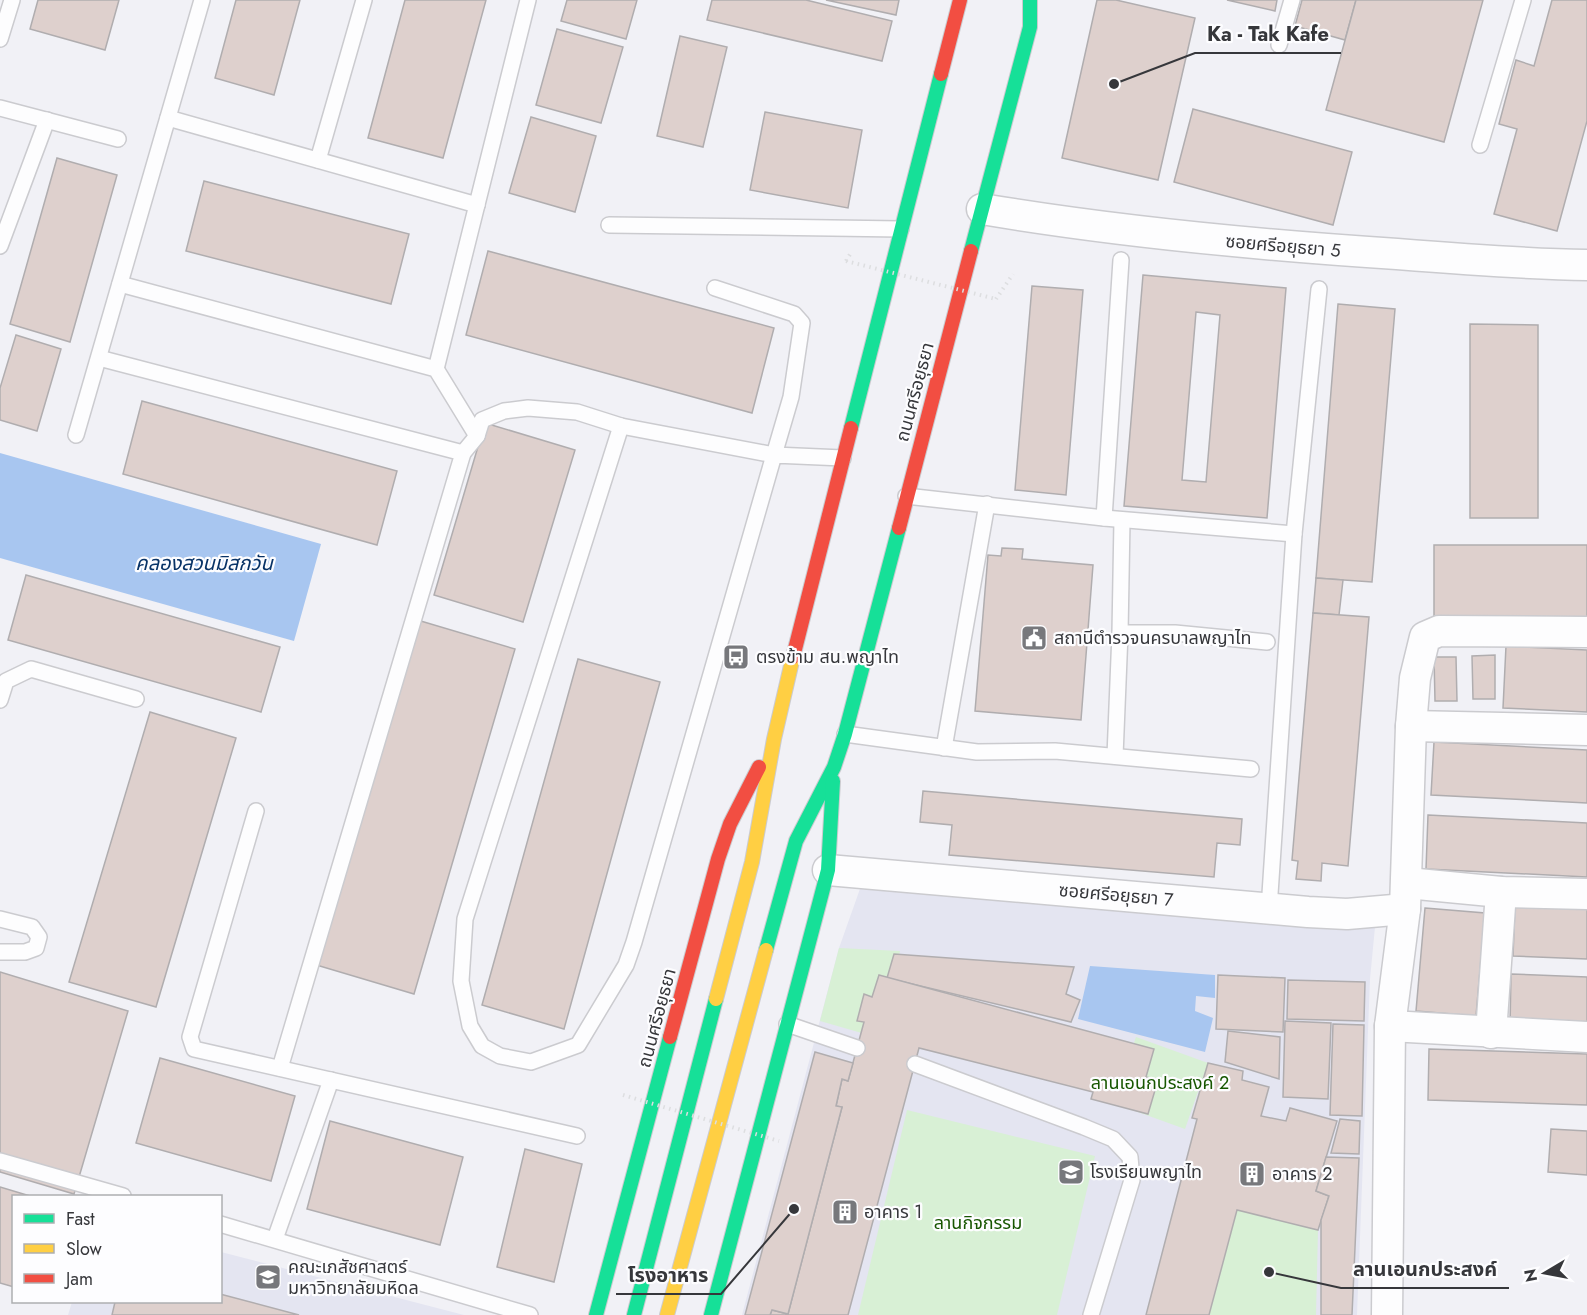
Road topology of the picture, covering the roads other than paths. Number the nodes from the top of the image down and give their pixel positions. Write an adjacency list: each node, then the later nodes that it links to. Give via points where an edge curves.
1 (12, 0): 11 (lane)
2 (202, 0): 14 (lane)
3 (364, 0): 18 (lane)
4 (528, 0): 19 (lane)
5 (1030, 0): 10 (main road, ถนนศรีอยุธยา)
6 (1046, 0): 10 (main road, ถนนศรีอยุธยา)
7 (1292, 0): 12 (lane)
8 (1523, 0): 17 (lane)
9 (961, 1): 22 (main road, ถนนศรีอยุธยา)
10 (1030, 27): 20 (main road, ถนนศรีอยุธยา)
11 (0, 39)
12 (1279, 45)
13 (0, 108): 15 (lane)
14 (168, 118): 18 (lane); 26 (lane)
15 (47, 120): 16 (lane); 23 (lane)
16 (118, 139)
17 (1480, 145)
18 (318, 160): 19 (lane)
19 (477, 205): 30 (lane)
20 (982, 209): 25 (street, ซอยศรีอยุธยา 5, via 1125,231 1302,248); 37 (main road, ถนนศรีอยุธยา)
21 (609, 225): 22 (lane)
22 (901, 229): 36 (main road, ถนนศรีอยุธยา)
23 (0, 246)
24 (1121, 260): 39 (lane)
25 (1587, 264)
26 (120, 284): 29 (lane); 30 (lane)
27 (715, 288): 35 (lane, via 794,314 802,323 791,397)
28 (1319, 289): 41 (lane)
29 (99, 358): 32 (lane); 34 (lane)
30 (436, 369): 33 (lane)
31 (621, 426): 33 (lane, via 577,412 528,408 504,411 482,420); 35 (lane); 35 (lane, via 465,919 461,981 470,1026 482,1046 500,1056 531,1062 578,1045 626,965)
32 (76, 435)
33 (477, 436): 34 (lane)
34 (463, 453): 69 (lane)
35 (774, 455): 36 (lane)
36 (843, 458): 50 (main road, ถนนศรีอยุธยา)
37 (906, 496): 38 (lane); 49 (main road, ถนนศรีอยุธยา)
38 (987, 504): 39 (lane); 51 (lane)
39 (1104, 518): 40 (lane)
40 (1122, 520): 41 (lane); 43 (lane)
41 (1294, 534): 60 (lane)
42 (1587, 632): 47 (street, via 1439,631 1425,638 1415,678)
43 (1120, 633): 44 (lane, via 1175,633); 52 (lane)
44 (1268, 642)
45 (136, 699): 46 (lane, via 32,669 6,681)
46 (0, 700)
47 (1411, 726): 48 (street); 59 (street)
48 (1587, 730)
49 (845, 734): 51 (lane); 53 (main road, ถนนศรีอยุธยา)
50 (774, 739): 77 (main road, ถนนศรีอยุธยา, via 730,824 718,859); 78 (main road, ถนนศรีอยุธยา, via 752,862)
51 (944, 748): 52 (lane)
52 (1114, 756): 54 (lane)
53 (834, 767): 56 (main road, ถนนศรีอยุธยา); 79 (main road, ถนนศรีอยุธยา, via 796,841)
54 (1251, 770)
55 (256, 811): 69 (lane, via 189,1037 194,1049)
56 (828, 870): 60 (street, ซอยศรีอยุธยา 7); 63 (main road, ถนนศรีอยุธยา)
57 (1501, 891): 58 (street, ซอยศรีอยุธยา 7); 59 (street, ซอยศรีอยุธยา 7); 65 (street)
58 (1587, 894)
59 (1406, 896): 60 (street, ซอยศรีอยุธยา 7, via 1347,914); 64 (street)
60 (1269, 909)
61 (0, 919): 62 (lane, via 32,927 39,937 36,948)
62 (0, 952)
63 (787, 1024): 67 (lane); 80 (main road, ถนนศรีอยุธยา)
64 (1390, 1026): 65 (street); 82 (street)
65 (1491, 1033): 66 (street)
66 (1587, 1037)
67 (857, 1048)
68 (915, 1064): 81 (lane, via 1113,1139 1130,1157 1132,1180)
69 (280, 1068): 70 (lane)
70 (331, 1080): 71 (lane); 75 (lane)
71 (577, 1136)
72 (0, 1161): 73 (lane)
73 (116, 1195)
74 (222, 1225): 75 (lane)
75 (275, 1239): 76 (lane)
76 (530, 1315)
77 (596, 1315)
78 (634, 1315)
79 (668, 1315)
80 (711, 1315)
81 (1091, 1315)
82 (1387, 1315)

